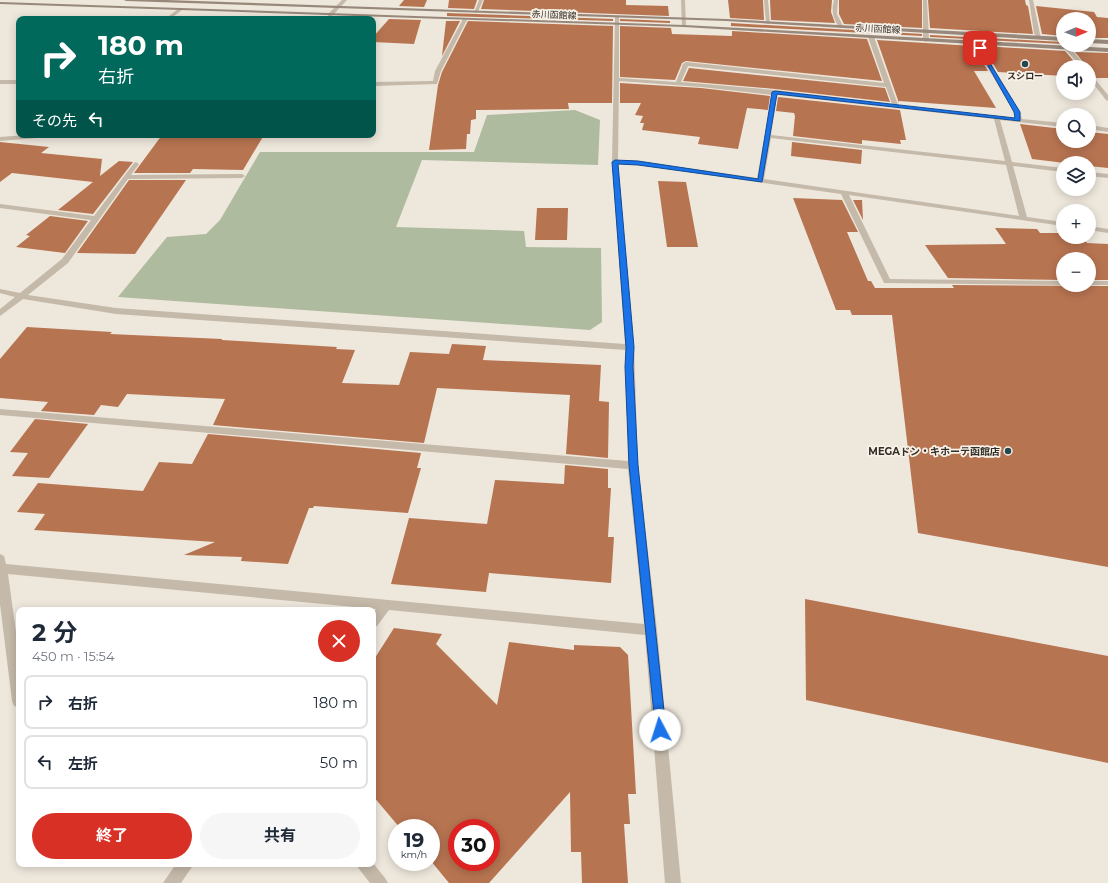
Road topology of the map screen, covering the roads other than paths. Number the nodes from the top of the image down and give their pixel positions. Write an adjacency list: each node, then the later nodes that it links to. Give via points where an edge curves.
1 (126, 0): 9 (main road, 赤川函館線)
2 (345, 0): 11 (street)
3 (481, 0): 13 (street)
4 (683, 0): 18 (street)
5 (766, 0): 21 (street)
6 (836, 0): 23 (street, via 834,8 837,22)
7 (925, 0): 24 (street)
8 (1031, 0): 26 (street)
9 (172, 1): 11 (main road, 赤川函館線)
10 (0, 3): 12 (main road, 赤川函館線)
11 (336, 7): 13 (main road, 赤川函館線); 14 (street)
12 (180, 10): 14 (main road, 赤川函館線); 15 (street)
13 (476, 12): 20 (main road, 赤川函館線)
14 (330, 15): 16 (main road, 赤川函館線)
15 (171, 16)
16 (342, 16)
17 (376, 18): 19 (main road, 赤川函館線)
18 (683, 19): 20 (main road, 赤川函館線); 21 (main road, 赤川函館線); 22 (street)
19 (465, 20): 20 (main road, 赤川函館線); 42 (street, via 438,71 435,83)
20 (617, 21): 22 (main road, 赤川函館線); 37 (street)
21 (768, 23): 23 (main road, 赤川函館線)
22 (684, 26): 25 (main road, 赤川函館線)
23 (842, 27): 24 (main road, 赤川函館線)
24 (925, 32): 26 (main road, 赤川函館線); 28 (street)
25 (871, 37): 28 (main road, 赤川函館線); 43 (street)
26 (1039, 38): 27 (main road, 赤川函館線)
27 (1056, 39)
28 (926, 40): 31 (main road, 赤川函館線)
29 (1096, 41): 30 (main road)
30 (1108, 42)
31 (976, 43): 32 (main road, 赤川函館線); 48 (street, via 1017,112)
32 (1056, 47)
33 (1096, 49): 34 (main road, 赤川函館線)
34 (1108, 50)
35 (1071, 52): 36 (street)
36 (1078, 60)
37 (615, 80): 40 (street); 57 (street)
38 (0, 82): 39 (street)
39 (16, 82)
40 (678, 83): 43 (street, via 686,64); 44 (street)
41 (1096, 83): 45 (street)
42 (376, 84)
43 (887, 85): 46 (street)
44 (775, 92): 46 (street); 53 (street)
45 (1108, 99)
46 (894, 106): 47 (street)
47 (996, 117): 48 (street); 59 (street)
48 (1018, 120): 49 (street)
49 (1056, 123)
50 (1096, 128): 51 (street)
51 (1108, 130)
52 (16, 132): 55 (street)
53 (768, 136): 59 (street); 65 (street)
54 (16, 137): 55 (street)
55 (4, 138): 56 (street)
56 (0, 143)
57 (615, 162): 65 (street); 79 (street)
58 (136, 164): 64 (street)
59 (1011, 164): 60 (street); 69 (street)
60 (1056, 169)
61 (1096, 175): 63 (street)
62 (242, 176): 64 (street)
63 (1108, 176)
64 (126, 177): 68 (street)
65 (760, 181): 66 (street)
66 (844, 193): 69 (street); 73 (street, via 886,281)
67 (0, 206): 68 (street)
68 (96, 218): 77 (street, via 65,261)
69 (1024, 219): 70 (street)
70 (1056, 223)
71 (1096, 229): 72 (street)
72 (1108, 231)
73 (1056, 283)
74 (1096, 283): 75 (street)
75 (1108, 283)
76 (0, 291): 77 (street)
77 (21, 296): 78 (street); 79 (street, via 116,311)
78 (0, 313)
79 (630, 347): 81 (street)
80 (0, 412): 81 (street)
81 (634, 465): 85 (street)
82 (1, 563): 83 (street); 86 (street)
83 (387, 604): 84 (street); 85 (street)
84 (376, 618)
85 (651, 630): 91 (street)
86 (16, 678)
87 (184, 867): 89 (street)
88 (367, 867): 90 (street)
89 (171, 883)
90 (380, 883)
91 (674, 883)

